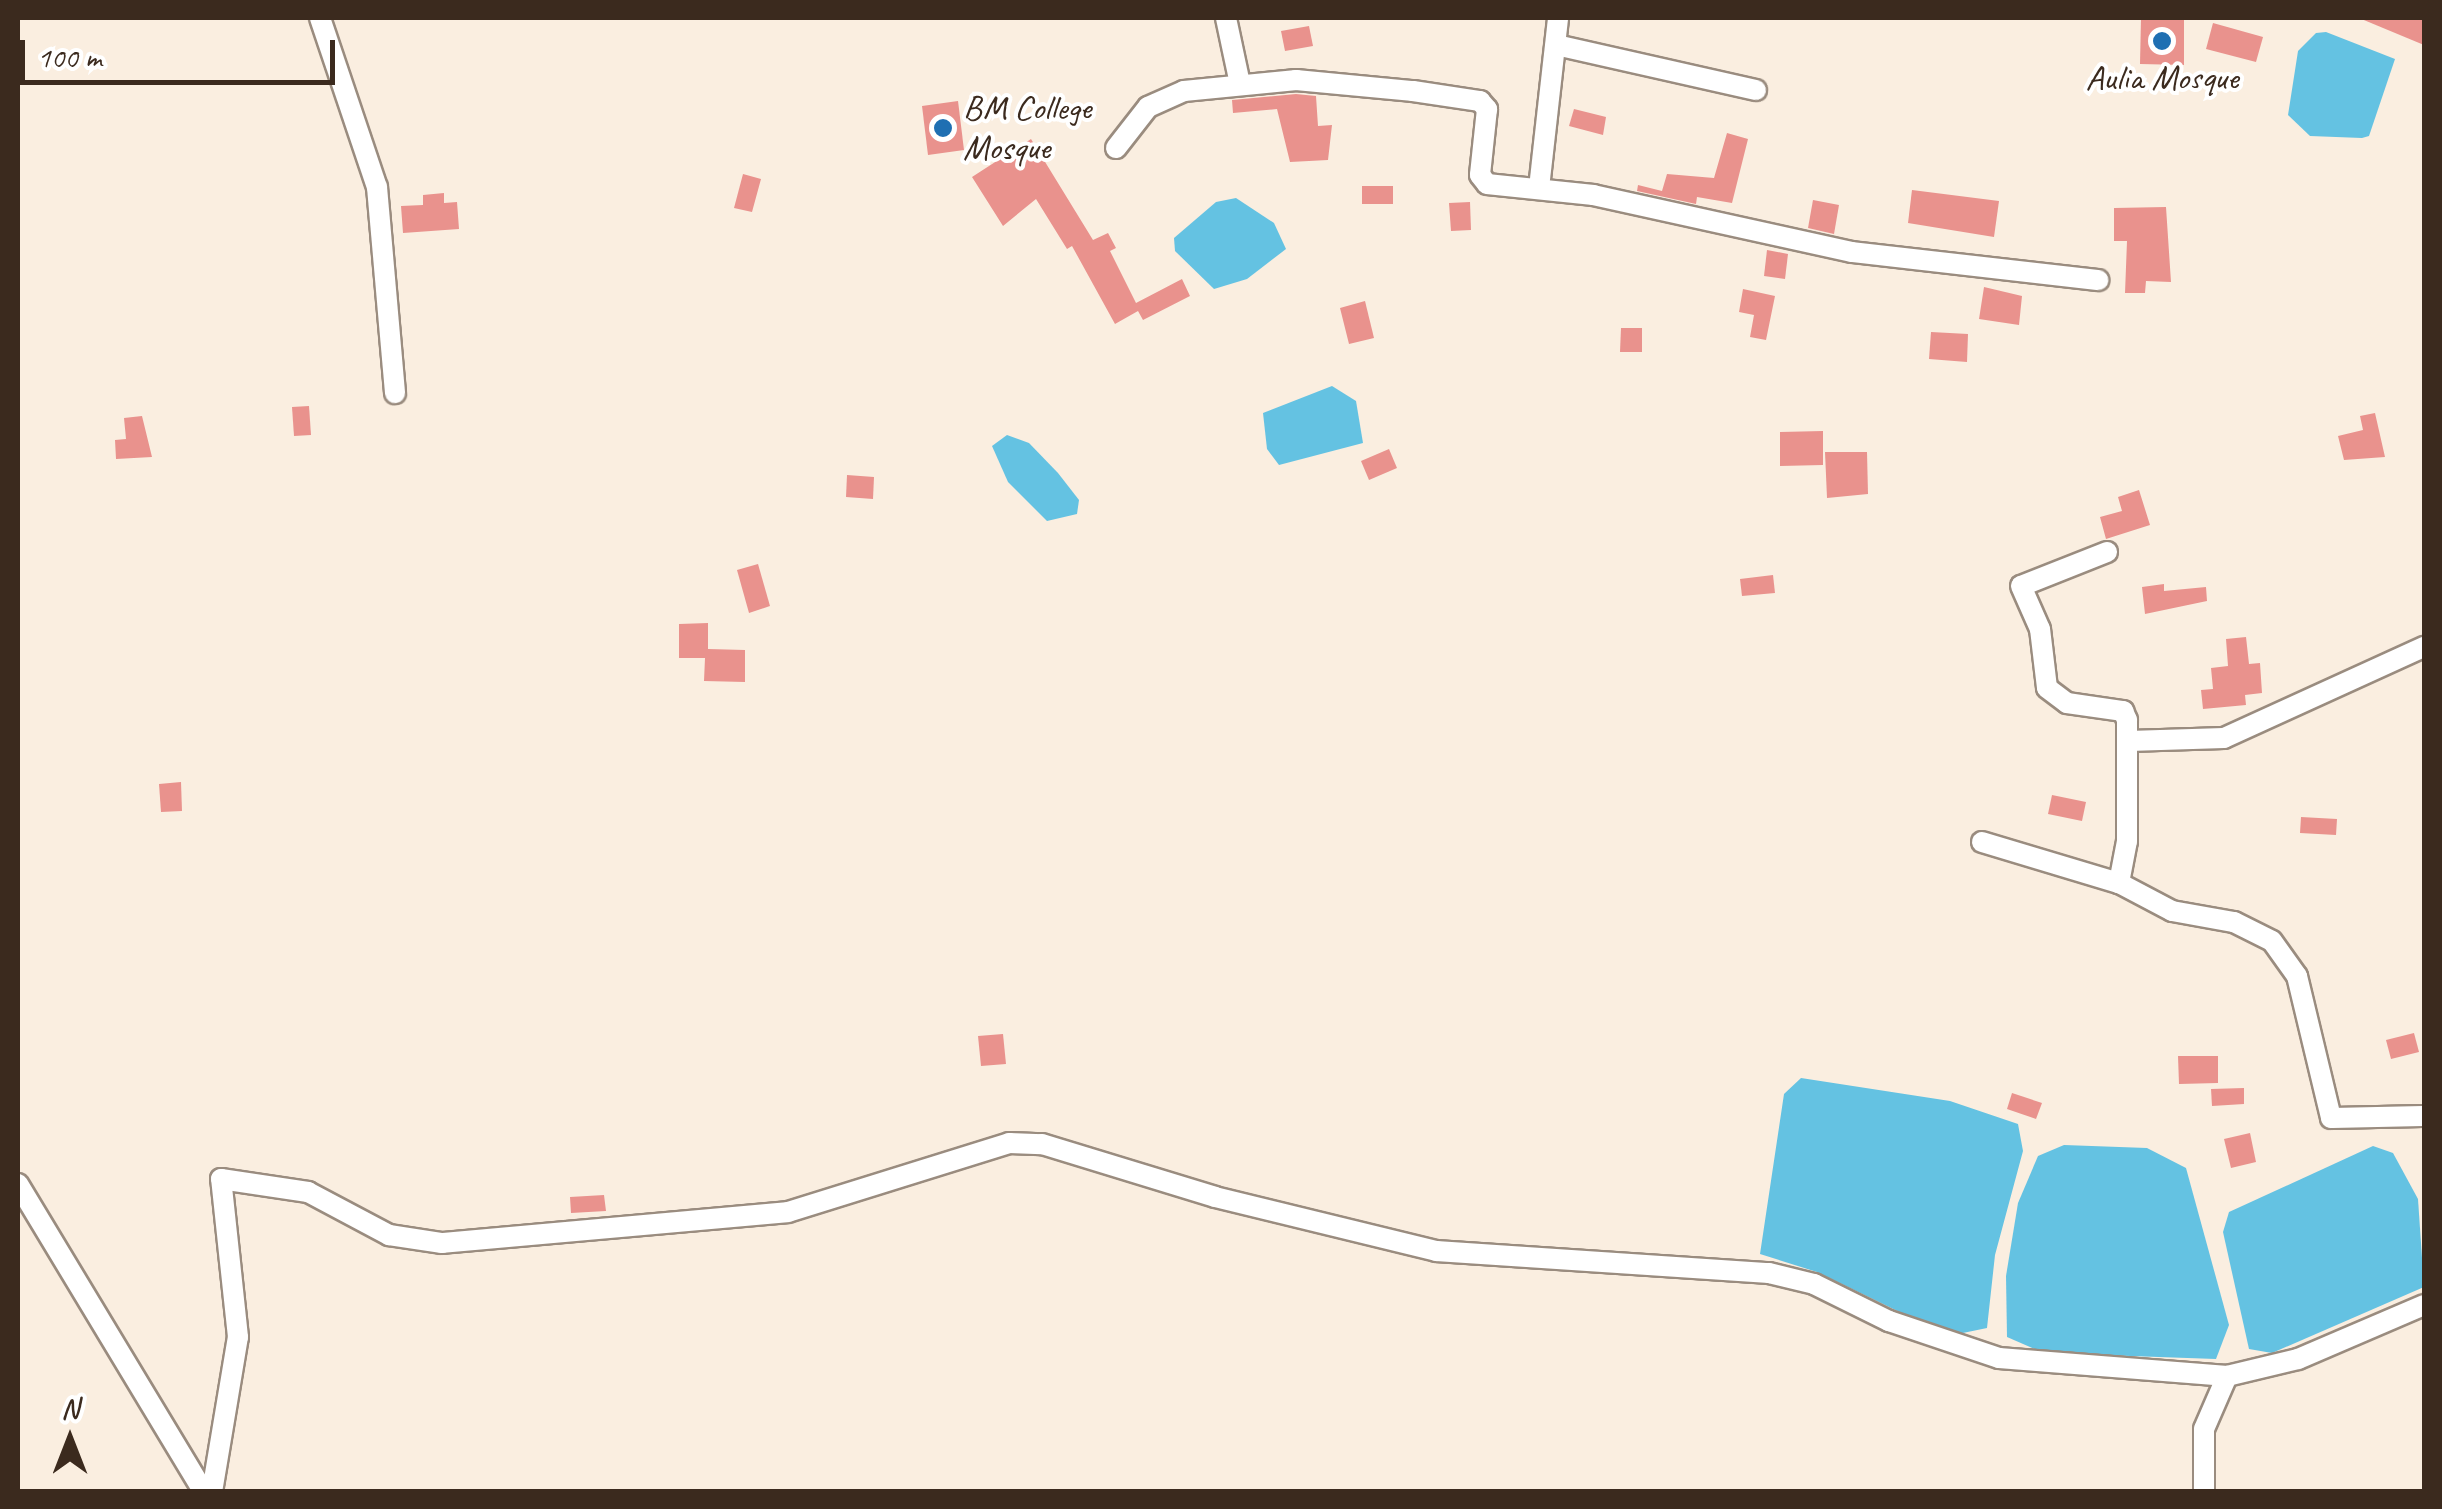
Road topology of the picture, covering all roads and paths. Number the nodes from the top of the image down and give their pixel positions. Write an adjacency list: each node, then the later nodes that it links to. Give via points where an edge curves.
1 (320, 18): 10 (street, via 377,188)
2 (1226, 18): 5 (street)
3 (1558, 18): 4 (street)
4 (1556, 45): 6 (street); 8 (street)
5 (1240, 84): 7 (street, via 1162,98); 8 (street, via 1325,80 1480,101 1487,109 1480,175 1487,184)
6 (1756, 90)
7 (1116, 148)
8 (1539, 188): 9 (street, via 1852,252)
9 (2098, 280)
10 (395, 393)
11 (2107, 552): 13 (street, via 2021,586 2040,629 2046,688 2067,704 2123,711)
12 (2424, 647): 13 (street, via 2224,738)
13 (2130, 741): 15 (street)
14 (1982, 842): 15 (street)
15 (2119, 884): 16 (street, via 2172,911 2255,931 2286,956 2297,976 2331,1118)
16 (2424, 1116)
17 (18, 1184): 20 (street)
18 (2424, 1305): 19 (street, via 2298,1359)
19 (2227, 1376): 20 (street, via 2000,1358 1780,1274 1436,1251 1216,1198 1042,1144 1009,1144 788,1212 442,1243 389,1235 308,1192 220,1179 238,1337); 21 (street, via 2204,1429)
20 (208, 1492)
21 (2204, 1492)

